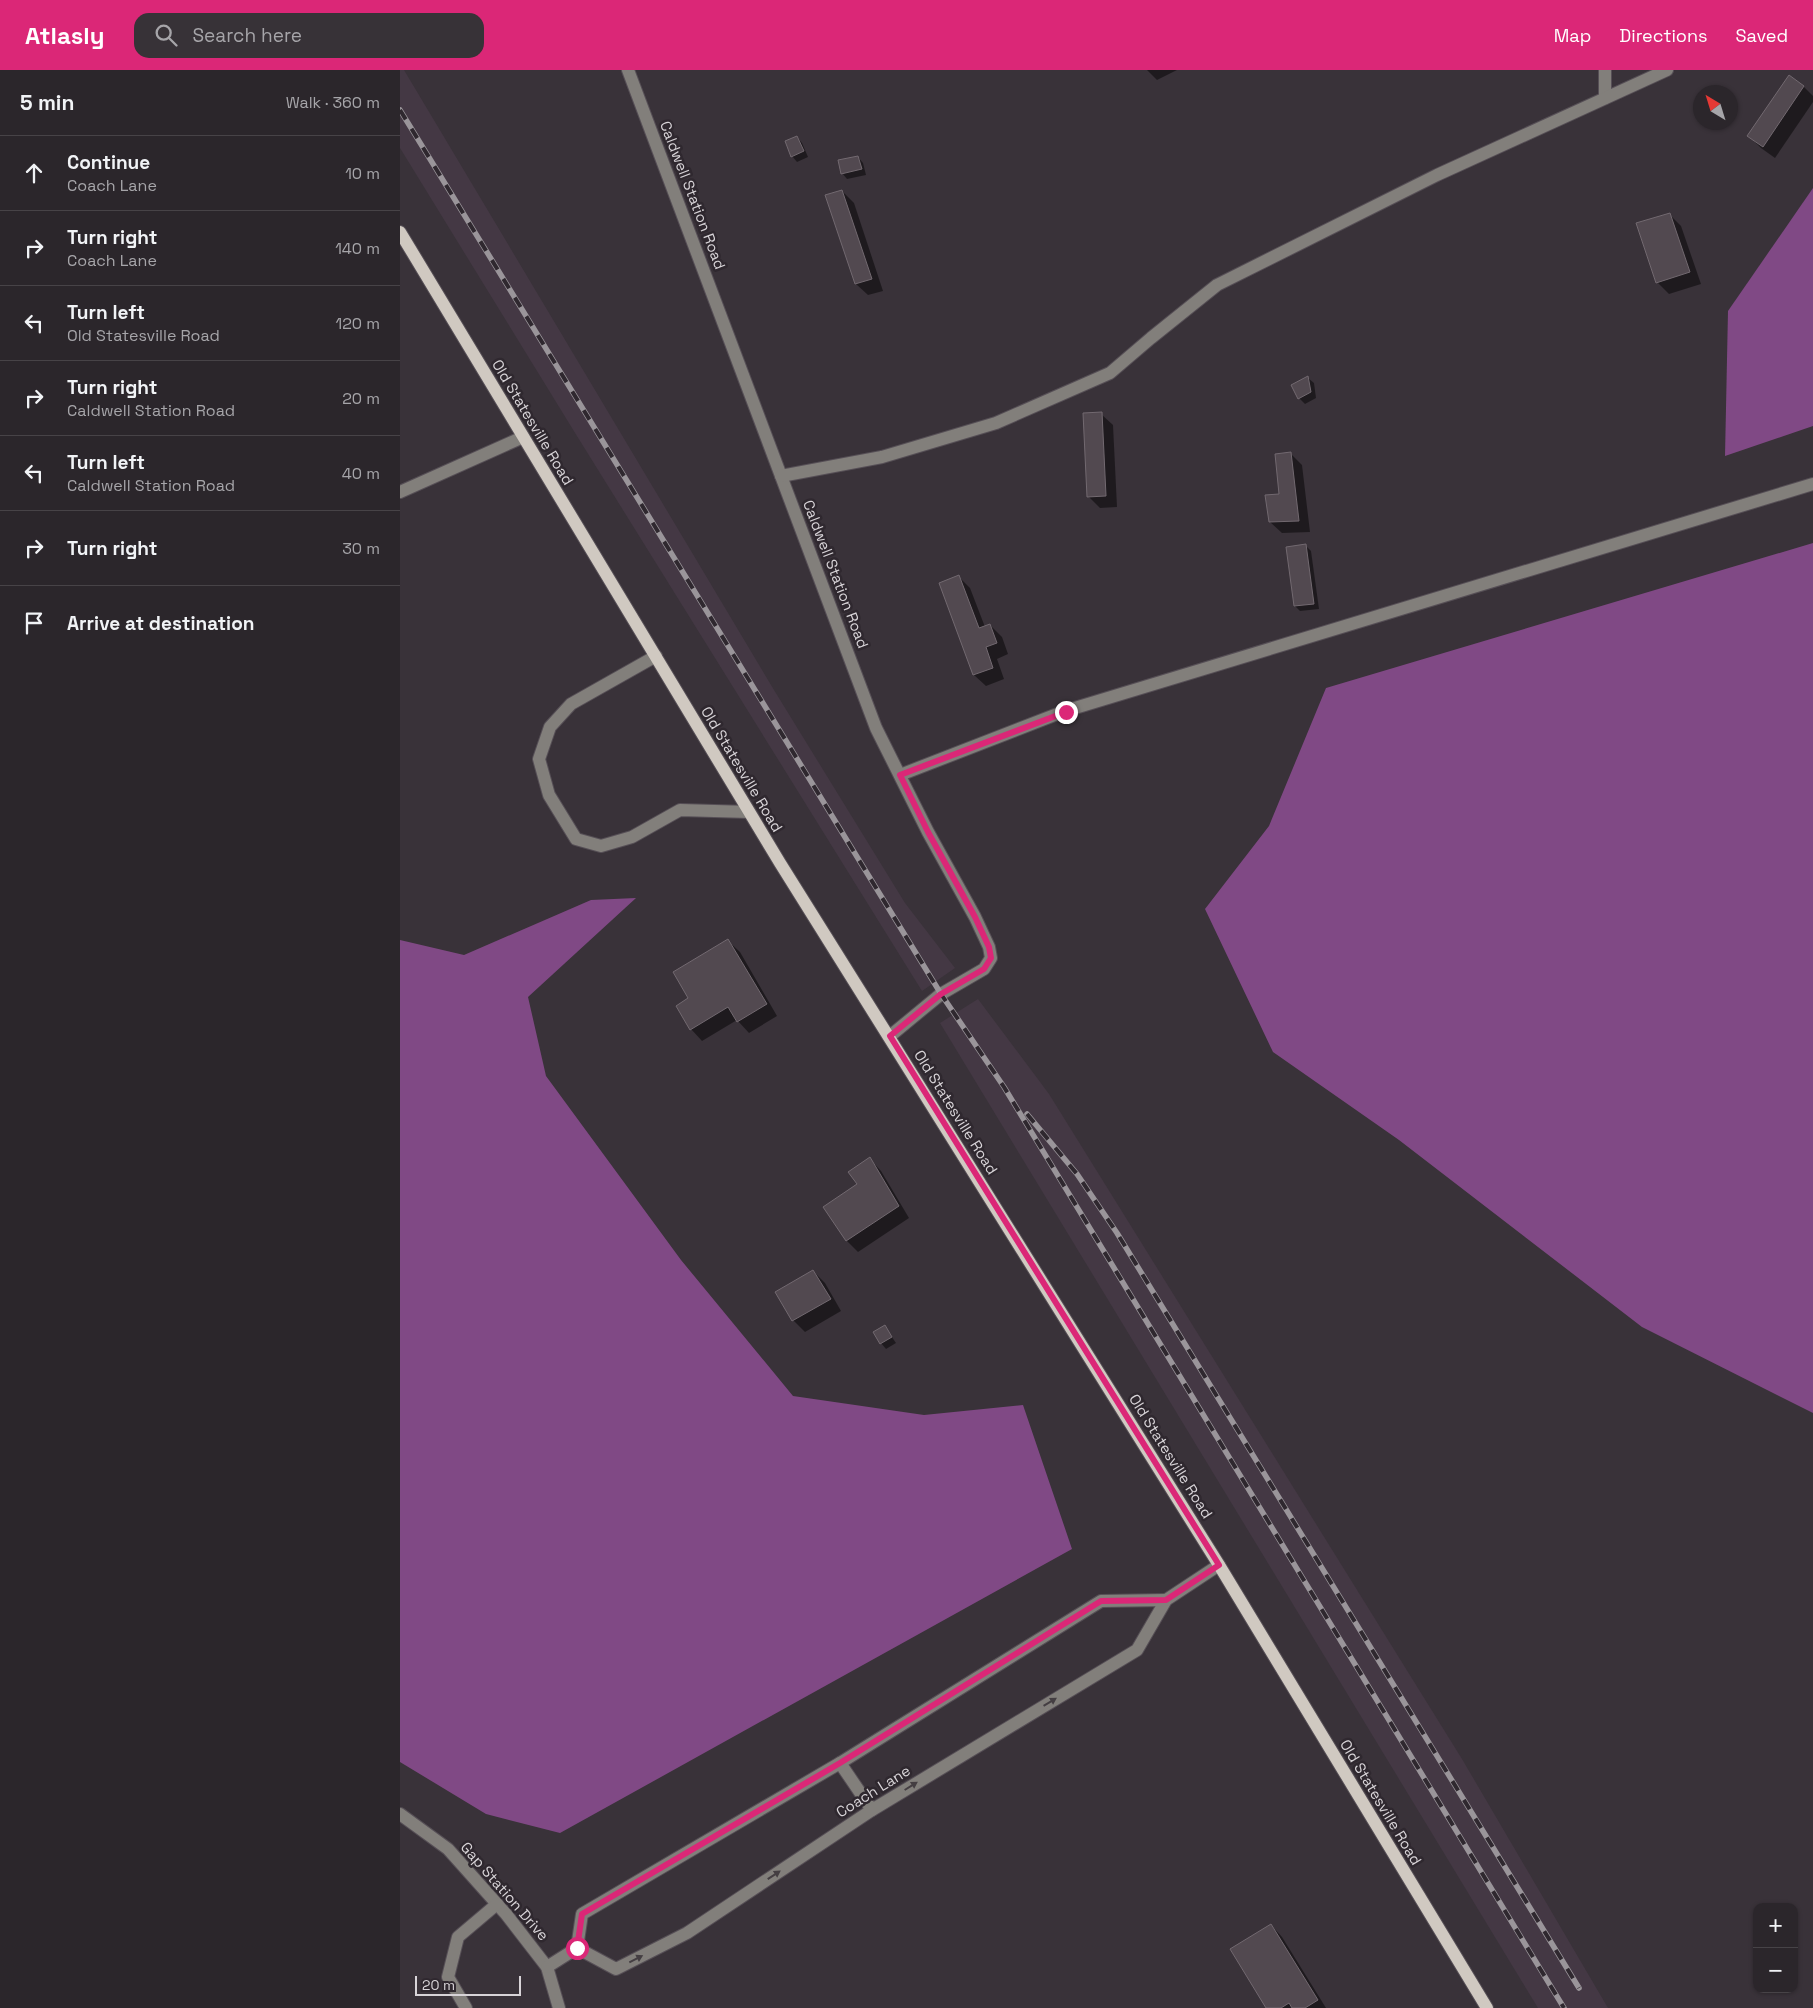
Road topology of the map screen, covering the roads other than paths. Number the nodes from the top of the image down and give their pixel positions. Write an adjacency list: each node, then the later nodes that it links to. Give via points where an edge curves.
1 (628, 70): 7 (street, Caldwell Station Road)
2 (1606, 70): 4 (street)
3 (1667, 70): 4 (street)
4 (1605, 98): 7 (street, via 1437,175 1217,285 1110,373 996,423 882,457)
5 (400, 232): 6 (main road, Old Statesville Road)
6 (524, 437): 9 (street); 10 (main road, Old Statesville Road)
7 (781, 476): 11 (street, Caldwell Station Road, via 876,728)
8 (1813, 484): 11 (street, via 1066,712)
9 (400, 492)
10 (656, 656): 12 (main road, Old Statesville Road); 12 (street, via 572,704 550,727 538,759 549,796 576,839 601,846 632,837 680,810)
11 (900, 775): 13 (street, Caldwell Station Road, via 975,917 991,958 984,969 941,994)
12 (749, 812): 13 (main road, Old Statesville Road)
13 (890, 1036): 14 (main road, Old Statesville Road)
14 (1219, 1565): 15 (street, Coach Lane); 24 (main road, Old Statesville Road)
15 (1166, 1600): 16 (street, via 1101,1601); 17 (street, Coach Lane, one-way to 15, via 1137,1650)
16 (840, 1763): 17 (street); 20 (street, via 582,1914)
17 (872, 1810): 20 (street, Coach Lane, one-way to 17, via 616,1969 687,1933)
18 (400, 1814): 19 (street, Gap Station Drive, via 448,1849)
19 (497, 1904): 21 (street, Gap Station Drive); 22 (street, via 458,1937 448,1977)
20 (577, 1948): 21 (street)
21 (547, 1967): 23 (street, Gap Station Drive)
22 (466, 2008)
23 (559, 2008)
24 (1487, 2008)

